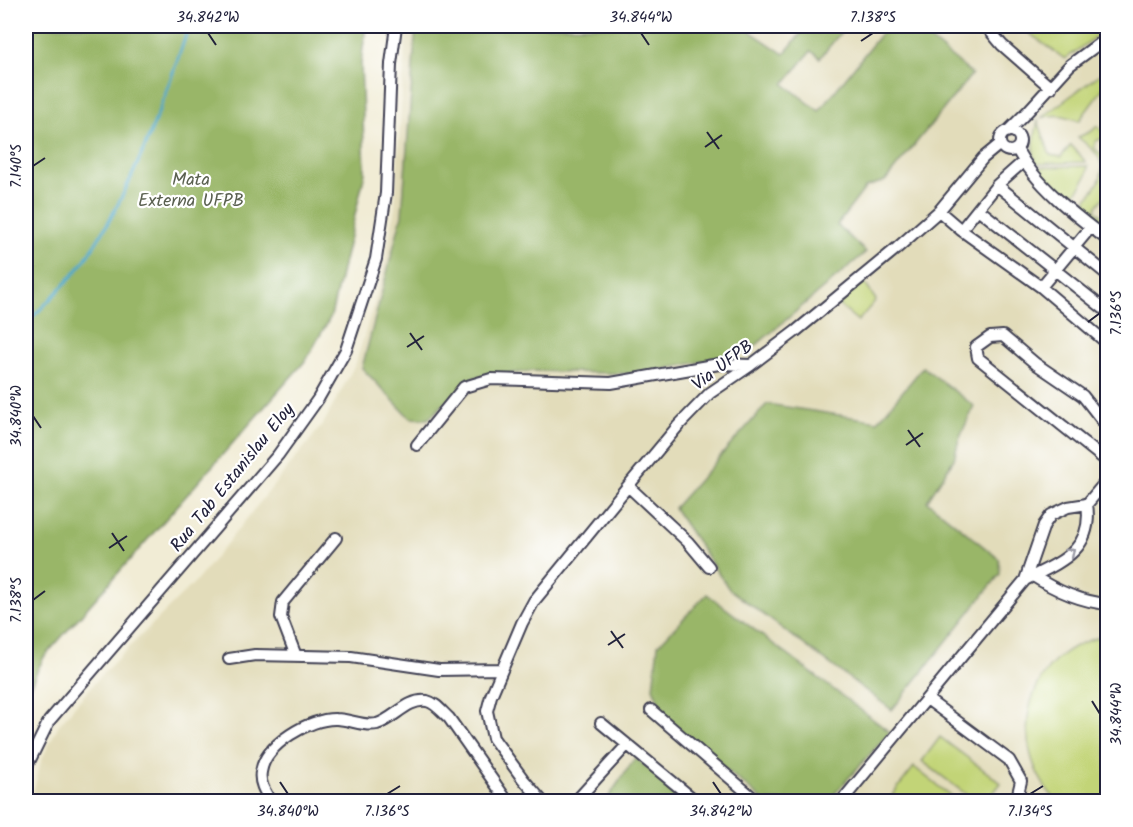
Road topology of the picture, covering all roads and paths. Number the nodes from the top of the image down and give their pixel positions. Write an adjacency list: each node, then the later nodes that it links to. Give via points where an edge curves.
1 (396, 26): 39 (street, Rua Tab Estanislau Eloy, via 386,193 376,259 346,350 318,399 278,455 50,721)
2 (986, 26): 4 (street)
3 (1107, 37): 4 (street, via 1070,65)
4 (1051, 88): 5 (street)
5 (1013, 133): 6 (street, via 1001,137); 7 (street, via 1020,145)
6 (1000, 144): 7 (street, via 1006,151); 11 (street, Via UFPB, via 983,158)
7 (1017, 149): 8 (street)
8 (1024, 161): 9 (street); 12 (street)
9 (997, 185): 10 (street); 15 (street)
10 (978, 209): 13 (street); 16 (street)
11 (939, 211): 13 (street); 21 (street, Via UFPB)
12 (1091, 227): 14 (street); 15 (street)
13 (961, 230): 18 (street)
14 (1107, 240)
15 (1074, 248): 16 (street); 17 (street)
16 (1056, 270): 18 (street); 19 (street)
17 (1107, 275)
18 (1041, 287): 20 (street)
19 (1107, 312)
20 (1107, 344)
21 (751, 365): 23 (street, via 719,364 611,383 491,379 464,387); 26 (street, Via UFPB, via 710,393)
22 (1107, 429): 24 (street, via 1083,396 1003,336 990,337 976,347 978,358)
23 (417, 445)
24 (1107, 462)
25 (1107, 479): 27 (street)
26 (628, 486): 29 (street); 34 (street, Via UFPB, via 534,601)
27 (1087, 504): 30 (street, via 1051,515 1044,525); 30 (street, one-way to 27, via 1047,569 1077,549 1089,525)
28 (336, 538): 32 (street, via 283,602 281,617)
29 (710, 567)
30 (1028, 576): 31 (street, via 1095,603); 35 (street)
31 (1107, 604)
32 (296, 656): 33 (street); 34 (street, via 351,657 439,670)
33 (230, 659)
34 (501, 669): 42 (street, Via UFPB, via 487,711 493,738)
35 (927, 699): 46 (street); 47 (street, via 1009,760 1021,781)
36 (651, 710): 45 (street)
37 (601, 723): 38 (street)
38 (627, 745): 43 (street); 44 (street)
39 (26, 768)
40 (269, 800): 41 (street, via 261,779 265,760 275,747 301,728 335,719 374,725 412,704 426,701 449,718)
41 (508, 801)
42 (543, 801)
43 (575, 801)
44 (697, 801)
45 (758, 801)
46 (841, 801)
47 (1016, 801)

